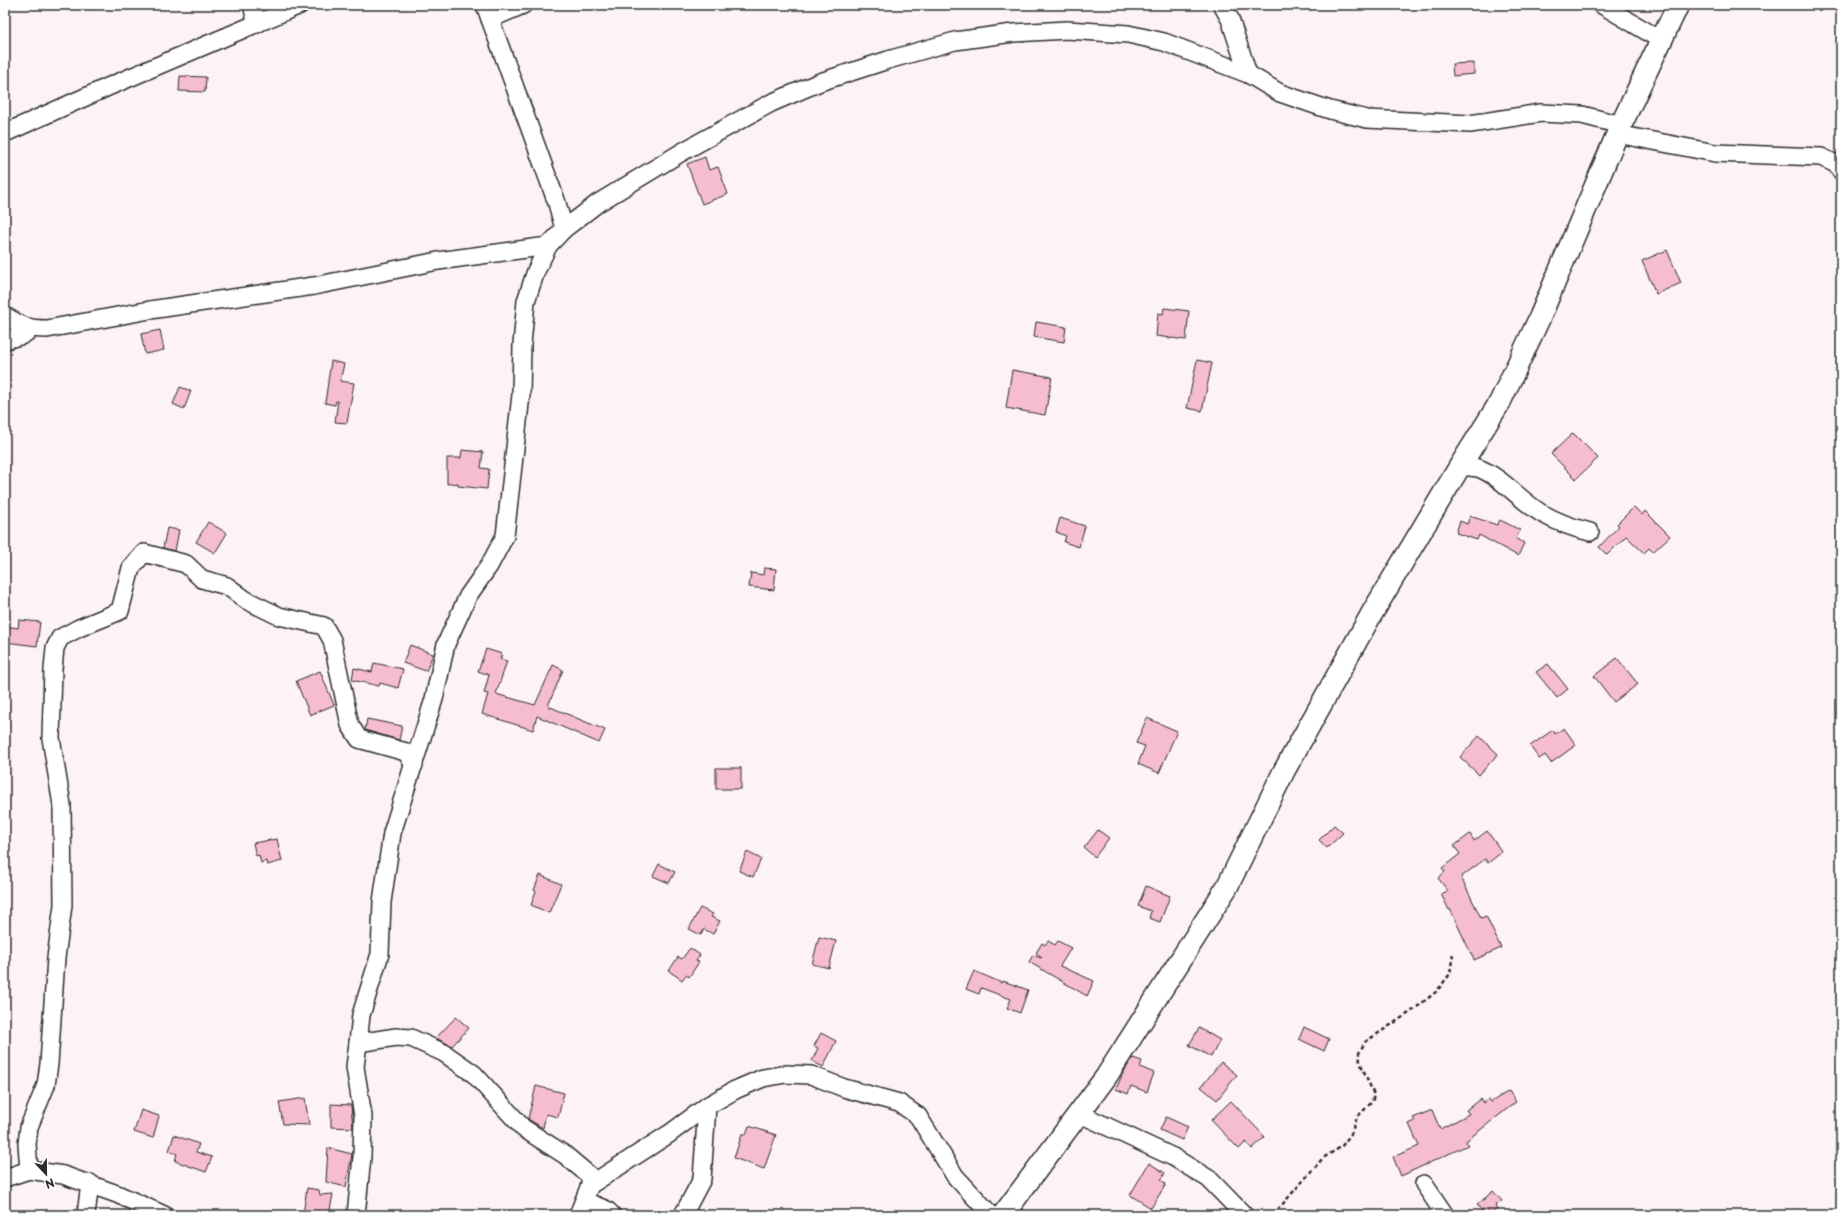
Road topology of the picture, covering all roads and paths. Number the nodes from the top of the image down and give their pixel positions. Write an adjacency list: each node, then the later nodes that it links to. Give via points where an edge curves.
1 (252, 5): 8 (street)
2 (300, 5): 8 (street)
3 (523, 5): 7 (street)
4 (1222, 5): 10 (street, via 1230,19)
5 (1602, 5): 9 (street)
6 (1678, 5): 9 (street)
7 (488, 12): 14 (street)
8 (257, 24): 12 (street)
9 (1661, 40): 11 (street)
10 (1248, 74): 11 (street, via 1280,93 1367,119 1470,124 1540,113 1582,115); 14 (street, via 1164,42 1128,34 1067,30 1013,33 955,41 820,82 771,103 682,152 598,203)
11 (1619, 130): 13 (street, via 1715,153 1821,157 1836,164); 19 (street, via 1540,317 1500,402)
12 (5, 134)
13 (1841, 171)
14 (564, 229): 15 (street)
15 (548, 246): 17 (street, via 438,262 252,296); 21 (street, via 526,301 521,395 505,536 489,566 468,596 446,644 434,699)
16 (5, 316): 17 (street)
17 (31, 329): 18 (street, via 23,335)
18 (5, 340)
19 (1460, 466): 20 (street, via 1478,468 1541,513 1569,527); 25 (street, via 1371,615 1291,757 1227,887 1106,1077)
20 (1590, 532)
21 (414, 765): 23 (street, via 392,833 382,902 380,954 361,1015); 26 (street, via 406,752 359,739 350,725 332,640 324,626 279,616 265,610 227,586 202,579 186,564 144,553 131,568 120,611 60,638 55,648 53,669 51,738 62,806 63,905 46,1085 28,1132)
22 (1453, 953): 40 (path, via 1450,974 1437,991 1365,1042 1359,1053 1360,1062 1374,1099 1357,1117 1341,1147 1323,1158)
23 (358, 1043): 30 (street, via 396,1037 411,1038 444,1053 474,1074 523,1128 581,1167 590,1176); 34 (street, via 355,1067 363,1116)
24 (707, 1106): 30 (street); 36 (street, via 702,1180 687,1205); 37 (street, via 763,1078 786,1074 811,1076 899,1103 918,1116 955,1176)
25 (1078, 1113): 38 (street); 39 (street, via 1173,1157 1209,1179)
26 (30, 1170): 27 (street); 28 (street, via 63,1175)
27 (5, 1178)
28 (90, 1183): 32 (street); 33 (street)
29 (1424, 1184): 41 (street)
30 (590, 1185): 31 (street)
31 (581, 1208): 35 (street, via 607,1210)
32 (86, 1215)
33 (164, 1215)
34 (356, 1215)
35 (612, 1215)
36 (685, 1215)
37 (991, 1215)
38 (1003, 1215)
39 (1244, 1215)
40 (1273, 1215)
41 (1445, 1215)

